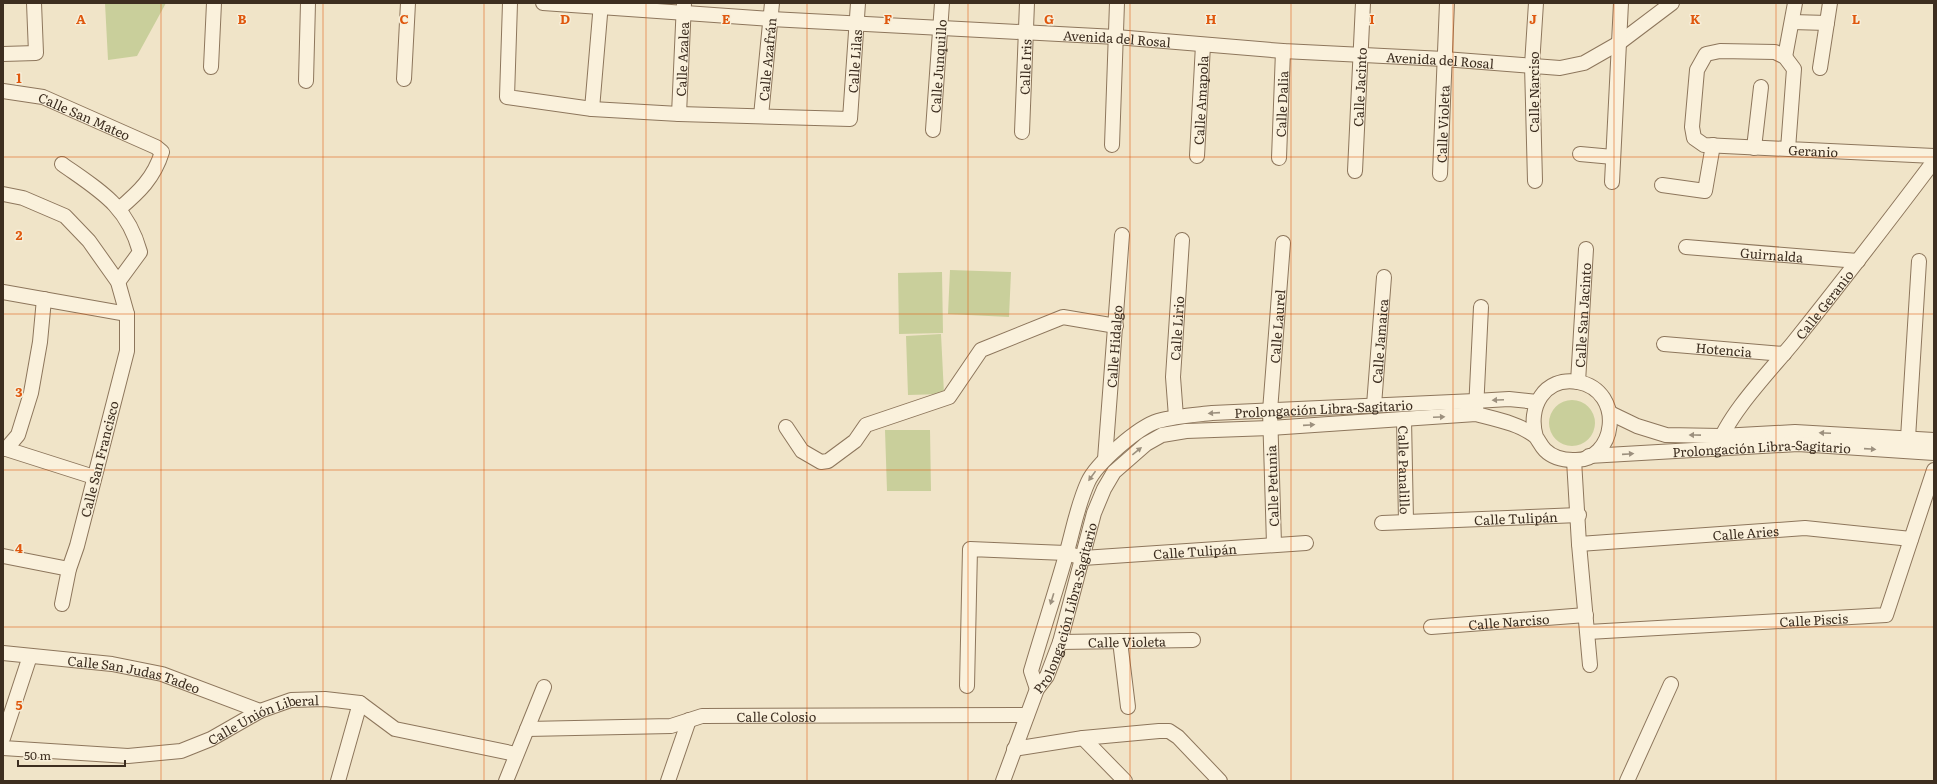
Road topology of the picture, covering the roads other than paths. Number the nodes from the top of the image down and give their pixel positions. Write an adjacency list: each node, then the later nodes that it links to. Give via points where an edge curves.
1 (34, 3): 31 (street, via 36,53)
2 (214, 3): 36 (street)
3 (308, 3): 39 (street)
4 (408, 3): 38 (street)
5 (510, 3): 42 (street, via 507,97)
6 (543, 3): 19 (street, Avenida del Rosal)
7 (772, 3): 21 (street, Calle Azafrán)
8 (858, 3): 23 (street, Calle Lilas)
9 (942, 3): 25 (street, Calle Junquillo)
10 (1027, 3): 26 (street, Calle Iris)
11 (1117, 3): 27 (street)
12 (1363, 3): 32 (street, Calle Jacinto)
13 (1447, 3): 34 (street, Calle Violeta)
14 (1536, 3): 35 (street, Calle Narciso)
15 (1621, 3): 28 (street)
16 (1672, 3): 28 (street, Avenida del Rosal)
17 (1795, 3): 22 (street)
18 (1830, 3): 24 (street)
19 (601, 5): 20 (street, Avenida del Rosal); 42 (street)
20 (684, 8): 21 (street, Avenida del Rosal); 43 (street, Calle Azalea)
21 (771, 19): 23 (street, Avenida del Rosal); 44 (street, Calle Azafrán)
22 (1792, 22): 24 (street); 33 (street)
23 (857, 23): 25 (street, Avenida del Rosal); 44 (street, Calle Lilas, via 850,119)
24 (1826, 23): 37 (street)
25 (941, 27): 26 (street, Avenida del Rosal); 45 (street, Calle Junquillo)
26 (1026, 32): 27 (street, Avenida del Rosal); 46 (street, Calle Iris)
27 (1116, 37): 29 (street, Avenida del Rosal); 47 (street)
28 (1619, 43): 35 (street, Avenida del Rosal, via 1584,63 1560,68); 54 (street)
29 (1203, 45): 30 (street, Avenida del Rosal); 52 (street, Calle Amapola)
30 (1283, 51): 32 (street, Avenida del Rosal); 55 (street, Calle Dalia)
31 (3, 54)
32 (1360, 54): 34 (street, Avenida del Rosal); 58 (street, Calle Jacinto)
33 (1785, 57): 48 (street, Geranio, via 1775,52 1720,51 1706,54 1697,70 1692,127 1694,138 1704,145); 50 (street, via 1794,70)
34 (1444, 59): 35 (street, Avenida del Rosal); 59 (street, Calle Violeta)
35 (1532, 64): 60 (street, Calle Narciso)
36 (211, 67)
37 (1820, 68)
38 (404, 79)
39 (306, 81)
40 (1761, 87): 49 (street)
41 (3, 91): 64 (street, Calle San Mateo, via 43,97 156,147 162,152 144,187)
42 (592, 109): 43 (street)
43 (679, 114): 44 (street)
44 (760, 116)
45 (933, 130)
46 (1022, 132)
47 (1112, 145)
48 (1713, 145): 49 (street, Geranio); 62 (street, via 1705,191)
49 (1754, 148): 50 (street, Geranio)
50 (1788, 149): 53 (street, Geranio)
51 (1580, 154): 54 (street)
52 (1197, 156)
53 (1934, 156)
54 (1613, 157): 61 (street)
55 (1279, 158)
56 (1934, 161): 70 (street, Calle Geranio)
57 (62, 164): 64 (street)
58 (1355, 171)
59 (1440, 174)
60 (1535, 181)
61 (1612, 182)
62 (1662, 185)
63 (3, 194): 73 (street, Calle San Francisco, via 23,198 65,216 89,241)
64 (119, 209): 73 (street, via 134,233 140,252)
65 (1122, 235): 78 (street, Calle Hidalgo)
66 (1182, 240): 87 (street, Calle Lirio, via 1173,377)
67 (1283, 242): 85 (street, Calle Laurel)
68 (1686, 247): 70 (street, Guirnalda)
69 (1586, 249): 81 (street, Calle San Jacinto)
70 (1858, 261): 80 (street, Calle Geranio)
71 (1919, 261): 92 (street)
72 (1384, 277): 83 (street, Calle Jamaica)
73 (118, 282): 77 (street, Calle San Francisco)
74 (3, 292): 75 (street)
75 (44, 299): 77 (street); 95 (street, via 31,393 18,435)
76 (1481, 307): 84 (street)
77 (127, 314): 101 (street, Calle San Francisco, via 127,351)
78 (1116, 326): 89 (street, via 1063,317 981,350 949,398 866,425 855,441 828,461 821,462 802,451); 98 (street, Calle Hidalgo)
79 (1664, 344): 80 (street, Hotencia)
80 (1784, 354): 94 (street, Calle Geranio, via 1746,400)
81 (1578, 382): 82 (street, via 1554,385 1544,392); 86 (street, via 1599,392)
82 (1537, 402): 84 (street, Prolongación Libra-Sagitario, one-way to 84, via 1509,400); 91 (street, via 1532,425)
83 (1374, 406): 84 (street, Prolongación Libra-Sagitario); 85 (street, Prolongación Libra-Sagitario)
84 (1476, 408): 88 (street, Prolongación Libra-Sagitario, one-way to 84); 91 (street, Prolongación Libra-Sagitario)
85 (1270, 411): 87 (street, Prolongación Libra-Sagitario, one-way to 87); 90 (street, Calle Laurel)
86 (1610, 413): 94 (street, Prolongación Libra-Sagitario, one-way to 86, via 1666,435 1637,426); 97 (street, via 1610,431 1602,447)
87 (1176, 417): 98 (street, Prolongación Libra-Sagitario, via 1156,421)
88 (1404, 418): 90 (street, Prolongación Libra-Sagitario, one-way to 88); 103 (street, Calle Panalillo)
89 (786, 427)
90 (1270, 428): 107 (street, Calle Petunia); 111 (street, Prolongación Libra-Sagitario, one-way to 90, via 1094,513 1104,489 1114,472 1146,444 1162,435 1186,431)
91 (1536, 437): 99 (street, via 1549,453 1559,458)
92 (1908, 438): 93 (street, Prolongación Libra-Sagitario); 94 (street, Prolongación Libra-Sagitario, one-way to 94, via 1795,432)
93 (1934, 440)
94 (1719, 442): 96 (street, Prolongación Libra-Sagitario, one-way to 96, via 1798,444); 97 (street, Prolongación Libra-Sagitario, one-way to 94)
95 (5, 448): 101 (street)
96 (1934, 453)
97 (1589, 456): 99 (street)
98 (1105, 458): 109 (street, Prolongación Libra-Sagitario, one-way to 109, via 1088,481)
99 (1574, 460): 102 (street)
100 (1934, 470): 105 (street, Calle Piscis)
101 (94, 477): 112 (street, Calle San Francisco)
102 (1578, 515): 103 (street, Calle Tulipán); 108 (street)
103 (1406, 521): 104 (street, Calle Tulipán)
104 (1382, 523)
105 (1911, 539): 108 (street, Calle Aries, via 1805,528); 116 (street, Calle Piscis, via 1886,616)
106 (1306, 543): 107 (street, Calle Tulipán)
107 (1274, 544): 111 (street, Calle Tulipán)
108 (1579, 544): 114 (street)
109 (1066, 554): 111 (street, Calle Tulipán); 125 (street, Calle Tulipán, via 970,549); 126 (street, Prolongación Libra-Sagitario, one-way to 126, via 1031,671)
110 (3, 556): 112 (street)
111 (1083, 558): 119 (street, Prolongación Libra-Sagitario)
112 (69, 569): 113 (street, Calle San Francisco)
113 (62, 604)
114 (1586, 615): 115 (street, Calle Narciso); 116 (street)
115 (1431, 627)
116 (1588, 632): 122 (street)
117 (1193, 640): 118 (street, Calle Violeta)
118 (1120, 641): 119 (street, Calle Violeta); 128 (street)
119 (1060, 642): 126 (street, Prolongación Libra-Sagitario, via 1048,676)
120 (3, 653): 121 (street, Calle San Judas Tadeo)
121 (30, 656): 129 (street, Calle San Judas Tadeo, via 112,664 162,674); 133 (street)
122 (1590, 665)
123 (1671, 684): 144 (street)
124 (544, 686): 132 (street)
125 (967, 686)
126 (1037, 689): 130 (street)
127 (360, 703): 129 (street, Calle Unión Liberal, via 325,699 291,700); 137 (street, via 395,729); 138 (street)
128 (1128, 707)
129 (260, 711): 135 (street, Calle Unión Liberal, via 211,739 181,751 128,756)
130 (1027, 715): 131 (street, Calle Colosio, via 702,716); 136 (street)
131 (689, 720): 132 (street, Calle Colosio, via 671,726); 140 (street)
132 (527, 729): 137 (street)
133 (3, 738)
134 (1083, 738): 136 (street); 142 (street); 143 (street, via 1169,732 1178,737)
135 (3, 748)
136 (1014, 749): 141 (street)
137 (516, 754): 139 (street)
138 (338, 781)
139 (506, 781)
140 (668, 781)
141 (1003, 781)
142 (1125, 781)
143 (1220, 781)
144 (1627, 781)

